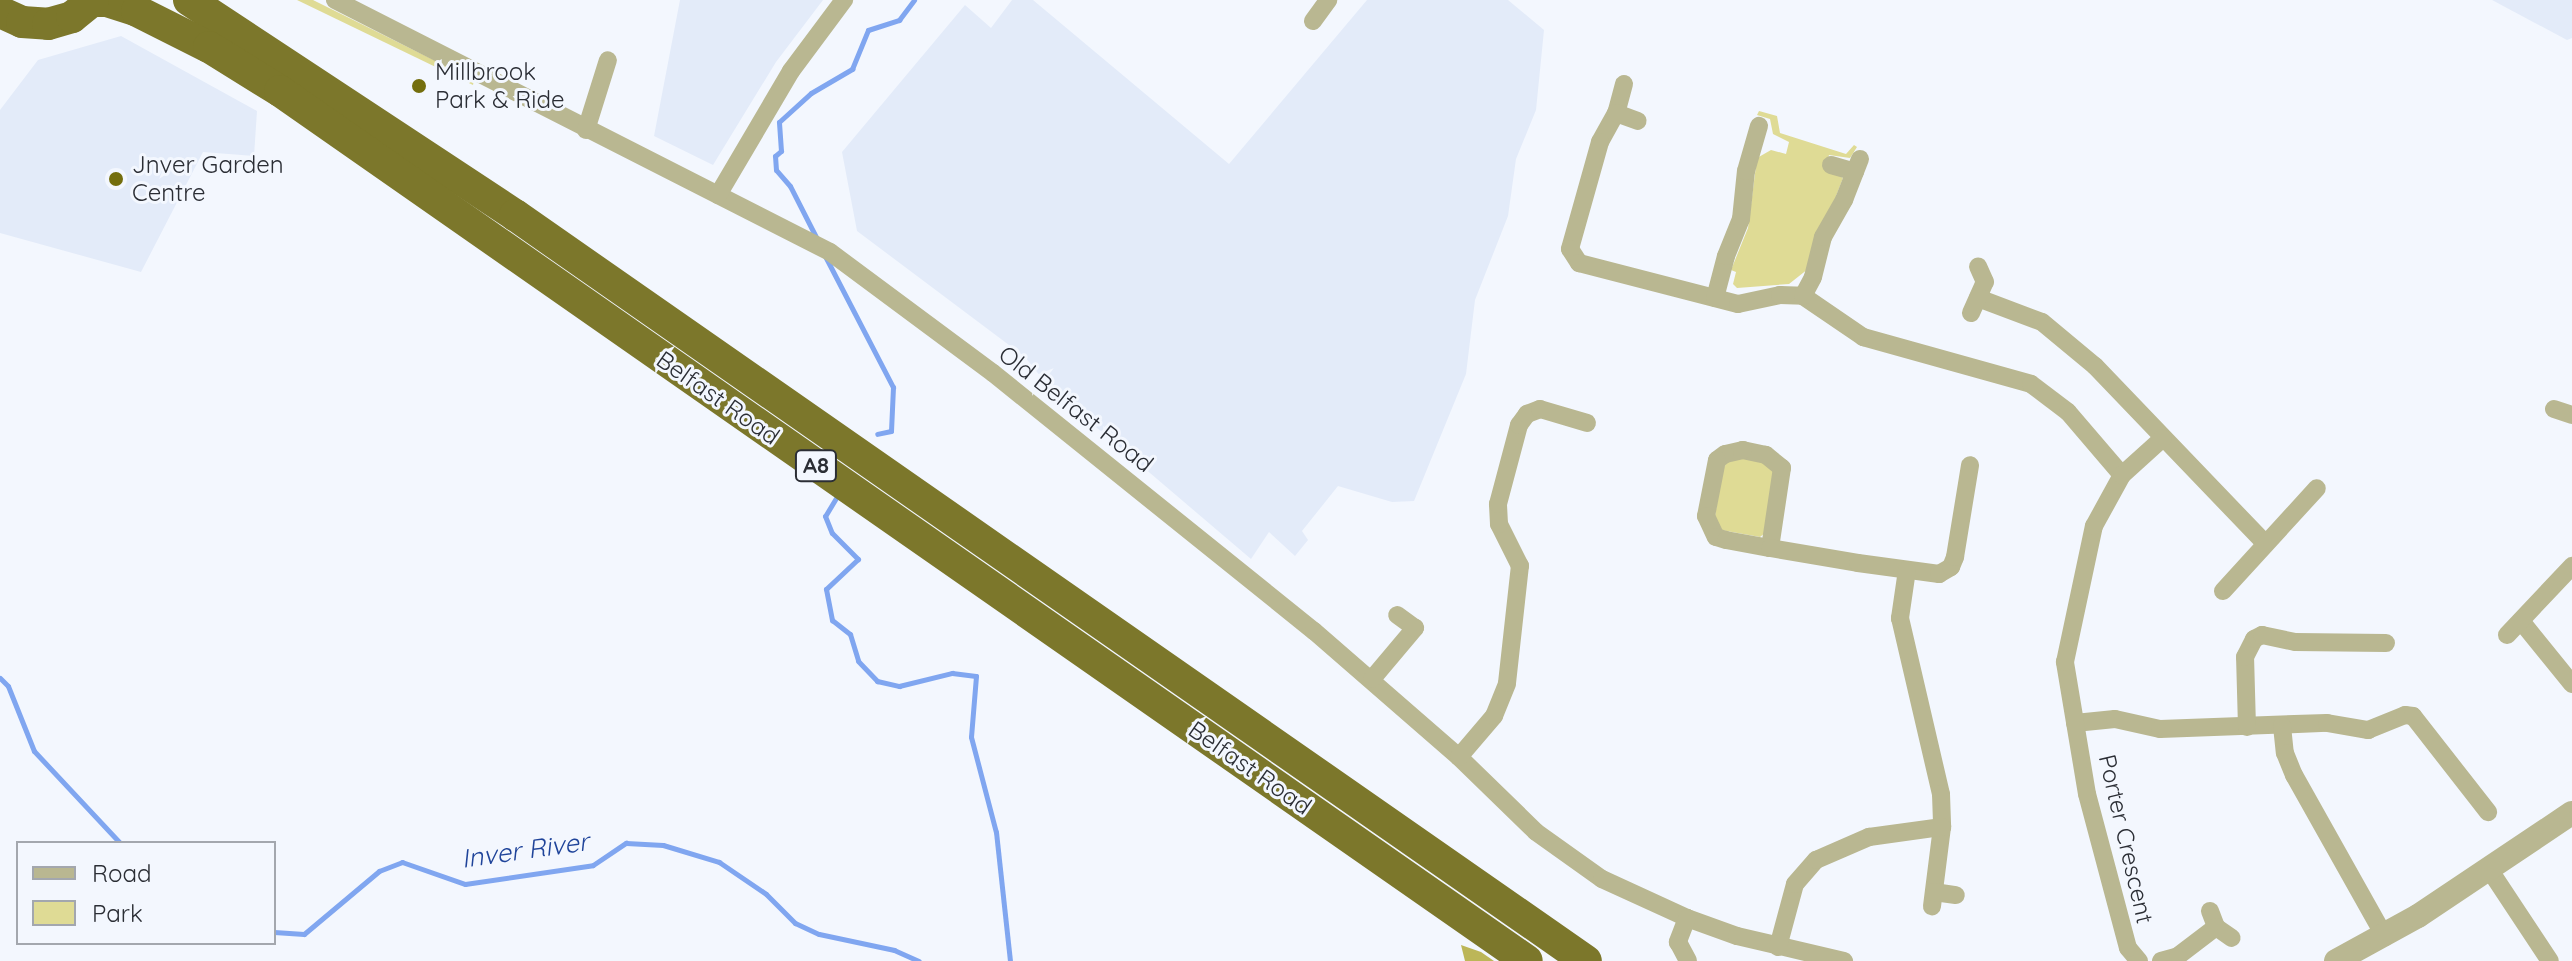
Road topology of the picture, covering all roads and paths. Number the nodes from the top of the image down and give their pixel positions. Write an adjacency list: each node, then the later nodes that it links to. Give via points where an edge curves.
1 (335, 0): 6 (street, Old Belfast Road)
2 (844, 0): 16 (street, via 791,71)
3 (1328, 0): 8 (street)
4 (92, 1): 7 (highway, A8, via 72,17 48,24 22,22); 49 (highway, Belfast Road / A8, via 120,3 147,15 280,91)
5 (201, 2): 50 (highway, Belfast Road / A8)
6 (369, 6): 13 (street, Old Belfast Road)
7 (0, 12)
8 (1313, 21)
9 (608, 60): 13 (street)
10 (1624, 84): 11 (street)
11 (1616, 113): 12 (street); 19 (street, via 1600,142 1570,249 1579,263)
12 (1638, 121)
13 (586, 130): 16 (street, Old Belfast Road)
14 (1774, 145): 19 (street, via 1757,133 1741,219)
15 (1831, 165): 18 (street, via 1858,166 1823,237)
16 (718, 195): 34 (street, Old Belfast Road, via 830,252 1011,386)
17 (1978, 266): 21 (street, via 1985,282 1975,305 2042,322 2095,366)
18 (1803, 296): 19 (street, via 1738,304); 23 (street, via 1863,337 2031,384 2068,412)
19 (1715, 298)
20 (1587, 423): 39 (street, via 1540,409 1519,425 1498,504 1499,524 1520,566 1507,683 1494,716)
21 (2163, 438): 23 (street, Porter Crescent); 25 (street)
22 (1950, 472): 28 (street, via 1970,469 1951,567 1939,574)
23 (2122, 475): 36 (street, Porter Crescent, via 2094,526 2074,607 2065,662)
24 (2317, 488): 25 (street)
25 (2265, 543): 29 (street)
26 (1770, 548): 26 (street, via 1782,468 1766,455 1743,450 1725,454 1717,460 1706,516 1709,528 1716,537); 28 (street)
27 (2572, 566): 31 (street)
28 (1907, 570): 42 (street, via 1900,618 1941,794)
29 (2223, 591)
30 (1397, 615): 34 (street, via 1415,628)
31 (2521, 621): 32 (street); 35 (street)
32 (2507, 635)
33 (2386, 643): 38 (street, via 2295,642 2262,635 2254,639 2245,657)
34 (1372, 679): 39 (street, Old Belfast Road)
35 (2572, 684)
36 (2075, 723): 38 (street, Porter Crescent, via 2102,719 2160,729); 53 (street, Porter Crescent, via 2087,794 2128,948)
37 (2282, 726): 38 (street, Porter Crescent); 40 (street, Porter Crescent, via 2327,723 2368,730 2413,716 2470,801); 46 (street, via 2294,775)
38 (2247, 727)
39 (1459, 757): 45 (street, Old Belfast Road, via 1536,832 1602,879)
40 (2488, 812)
41 (2572, 813): 43 (street)
42 (1942, 827): 44 (street, via 1933,899); 48 (street, via 1869,837 1816,860 1795,884)
43 (2489, 869): 46 (street); 56 (street)
44 (1956, 895)
45 (1687, 918): 48 (street, Old Belfast Road); 51 (street, via 1678,942)
46 (2385, 937): 55 (street)
47 (2232, 938): 54 (street, via 2213,919 2187,950)
48 (1778, 947): 52 (street, Old Belfast Road)
49 (1527, 961)
50 (1586, 961)
51 (1688, 961)
52 (1844, 961)
53 (2139, 961)
54 (2161, 961)
55 (2336, 961)
56 (2550, 961)

